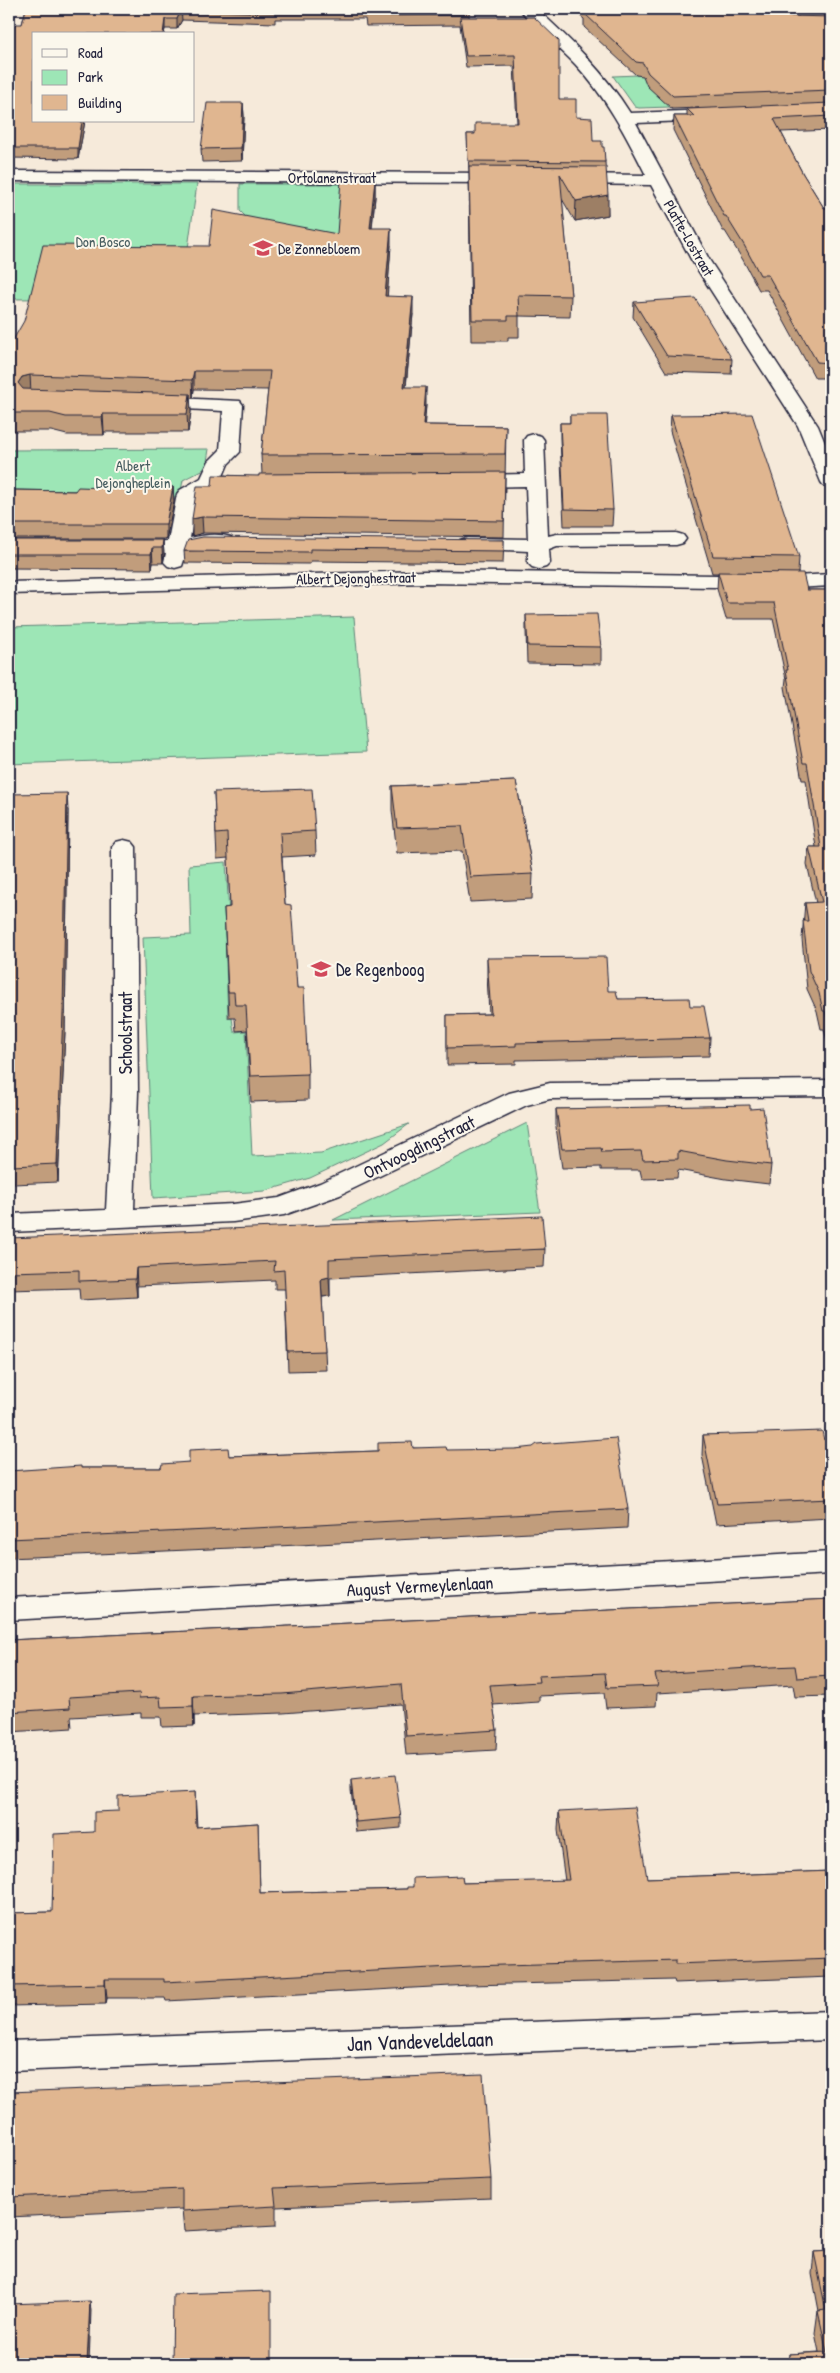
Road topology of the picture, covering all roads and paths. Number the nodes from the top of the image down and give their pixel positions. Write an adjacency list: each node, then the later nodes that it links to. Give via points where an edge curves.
1 (528, 9): 3 (street, Platte-Lostraat, via 568,45)
2 (724, 114): 3 (street)
3 (625, 118): 7 (street, Platte-Lostraat)
4 (9, 176): 5 (street, Ortolanenstraat)
5 (522, 178)
6 (556, 178): 7 (street)
7 (655, 180): 14 (street, Platte-Lostraat, via 717,287 808,426)
8 (137, 403): 12 (street, via 233,404 230,452 219,461)
9 (534, 440): 10 (street)
10 (535, 480): 11 (street); 18 (street)
11 (446, 481)
12 (210, 482): 13 (street); 20 (street, via 187,494)
13 (269, 482)
14 (831, 482)
15 (676, 538): 18 (street, via 557,540)
16 (242, 542): 20 (street, via 203,541)
17 (450, 544): 18 (street)
18 (538, 545): 21 (street)
19 (108, 547): 20 (street)
20 (177, 547): 23 (street)
21 (540, 578): 22 (street, Albert Dejonghestraat); 23 (street, Albert Dejonghestraat, via 425,577)
22 (831, 580)
23 (171, 583): 24 (street, Albert Dejonghestraat)
24 (9, 588)
25 (124, 847): 27 (street, Schoolstraat, via 125,1092)
26 (831, 1088): 27 (street, Ontvoogdingstraat, via 550,1091 518,1099 330,1189 284,1206 233,1213)
27 (120, 1218): 28 (street, Ontvoogdingstraat)
28 (9, 1223)
29 (831, 1563): 30 (street, August Vermeylenlaan)
30 (9, 1609)
31 (831, 2025): 32 (street, Jan Vandeveldelaan)
32 (9, 2056)

